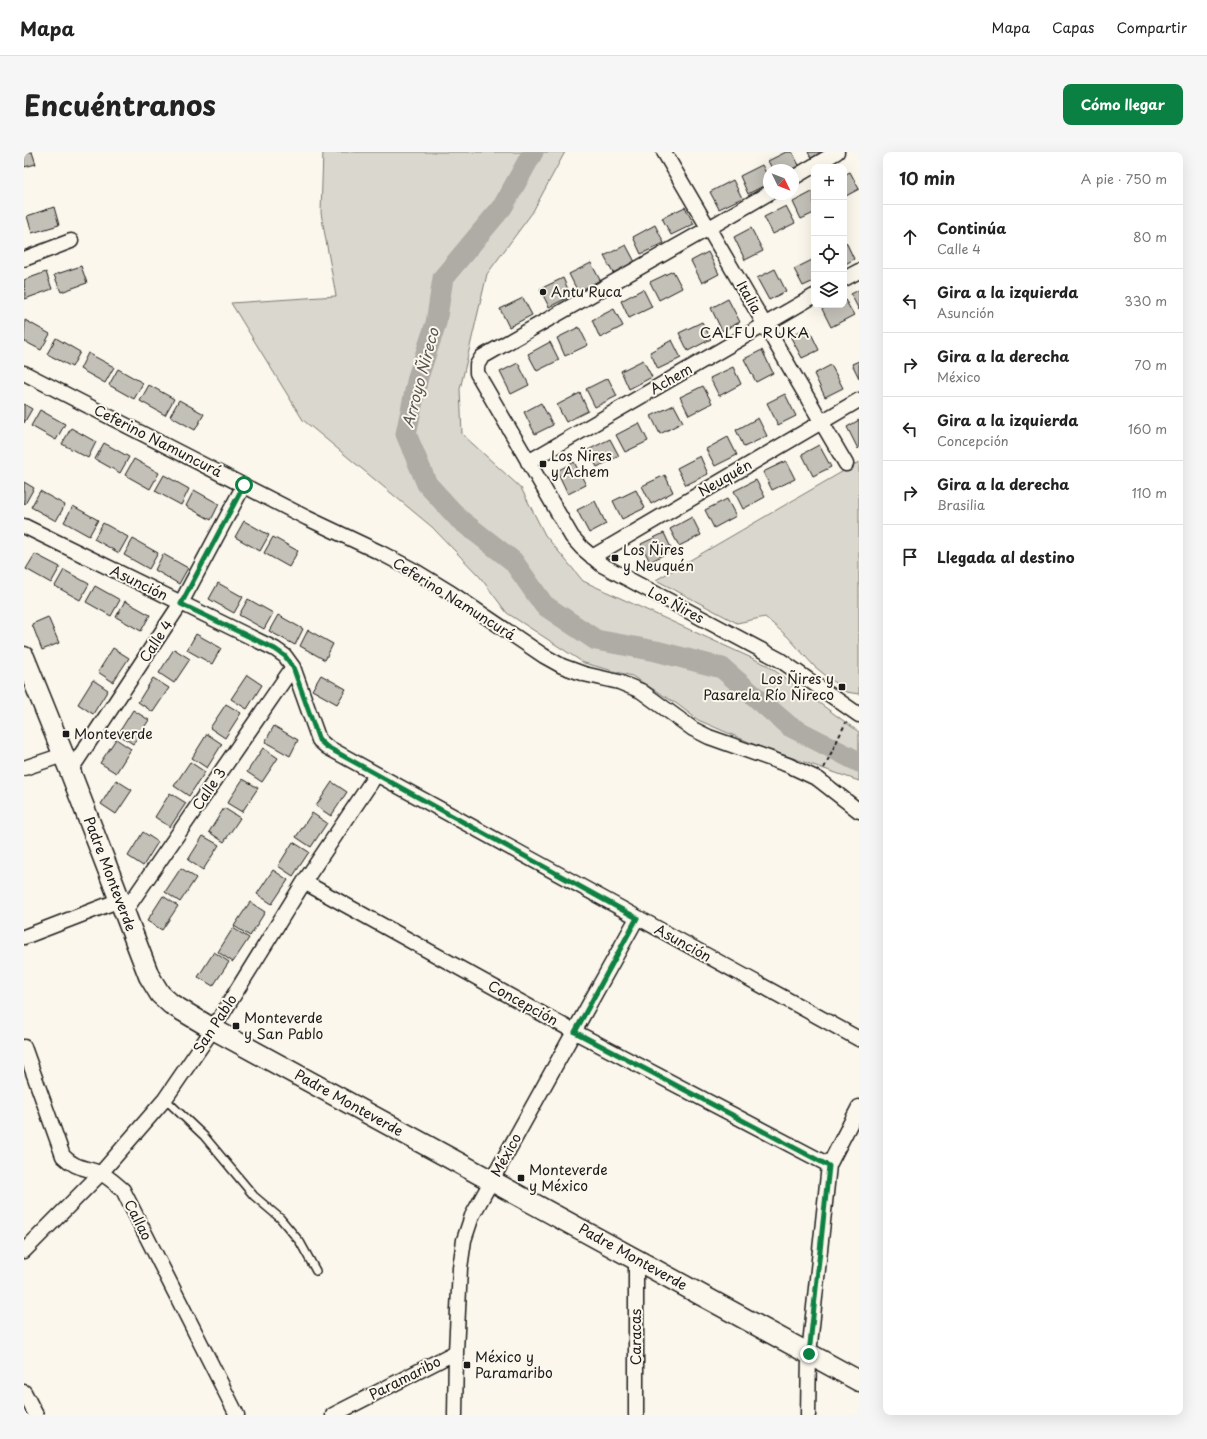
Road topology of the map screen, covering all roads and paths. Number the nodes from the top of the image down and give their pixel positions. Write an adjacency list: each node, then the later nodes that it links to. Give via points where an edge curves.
1 (664, 152): 5 (street, Italia)
2 (837, 152): 3 (street)
3 (799, 174)
4 (763, 196): 5 (street)
5 (709, 228): 11 (street, Italia); 15 (street, Los Ñires, via 482,357 477,364 477,373)
6 (71, 241): 7 (street)
7 (24, 259)
8 (859, 271): 9 (street)
9 (847, 277)
10 (811, 298): 11 (street, Achem)
11 (765, 324): 14 (street, Italia); 15 (street, Achem)
12 (24, 373): 17 (street, Ceferino Namuncurá)
13 (859, 400): 14 (street, Neuquén)
14 (822, 422): 16 (street, Italia); 19 (street, Neuquén)
15 (528, 462): 19 (street, Los Ñires, via 572,537)
16 (846, 464)
17 (244, 485): 20 (street, Calle 4); 28 (street, Ceferino Namuncurá, via 415,571 544,656 584,674 641,690 693,729 818,779)
18 (24, 526): 20 (street, Asunción)
19 (592, 557): 23 (street, Los Ñires, via 628,580 780,660)
20 (181, 604): 22 (street, Asunción, via 275,649 285,656); 25 (street, Calle 4)
21 (24, 658): 25 (street, Padre Monteverde)
22 (293, 667): 27 (street, Asunción, via 319,740); 30 (street, Calle 3)
23 (856, 713): 24 (path, via 838,738)
24 (828, 760)
25 (67, 763): 26 (street); 30 (street, Padre Monteverde)
26 (24, 768)
27 (376, 775): 29 (street, San Pablo); 31 (street, Asunción)
28 (859, 811)
29 (304, 882): 33 (street, San Pablo); 34 (street, Concepción)
30 (122, 906): 32 (street); 33 (street, Padre Monteverde, via 149,976 160,994 171,1004)
31 (637, 918): 34 (street, México); 35 (street, Asunción)
32 (24, 936)
33 (213, 1029): 37 (street, San Pablo); 41 (street, Padre Monteverde)
34 (575, 1032): 39 (street, Concepción); 41 (street, México)
35 (859, 1039)
36 (24, 1047): 40 (street, Callao, via 64,1156 72,1164)
37 (164, 1099): 40 (street, San Pablo); 44 (lane, via 204,1136 254,1196 280,1218 300,1242)
38 (859, 1107): 39 (street)
39 (829, 1166): 46 (street)
40 (101, 1173): 42 (street, San Pablo); 50 (street, Callao, via 123,1190)
41 (492, 1181): 43 (street, Padre Monteverde); 45 (street, México, via 472,1216 464,1240)
42 (24, 1251)
43 (636, 1259): 46 (street, Padre Monteverde); 53 (street, Caracas)
44 (316, 1271)
45 (456, 1352): 51 (street, Paramaribo); 52 (street, México)
46 (809, 1354): 47 (street, Padre Monteverde); 54 (street)
47 (859, 1381)
48 (24, 1392): 49 (street)
49 (36, 1415)
50 (237, 1415)
51 (334, 1415)
52 (455, 1415)
53 (636, 1415)
54 (808, 1415)

